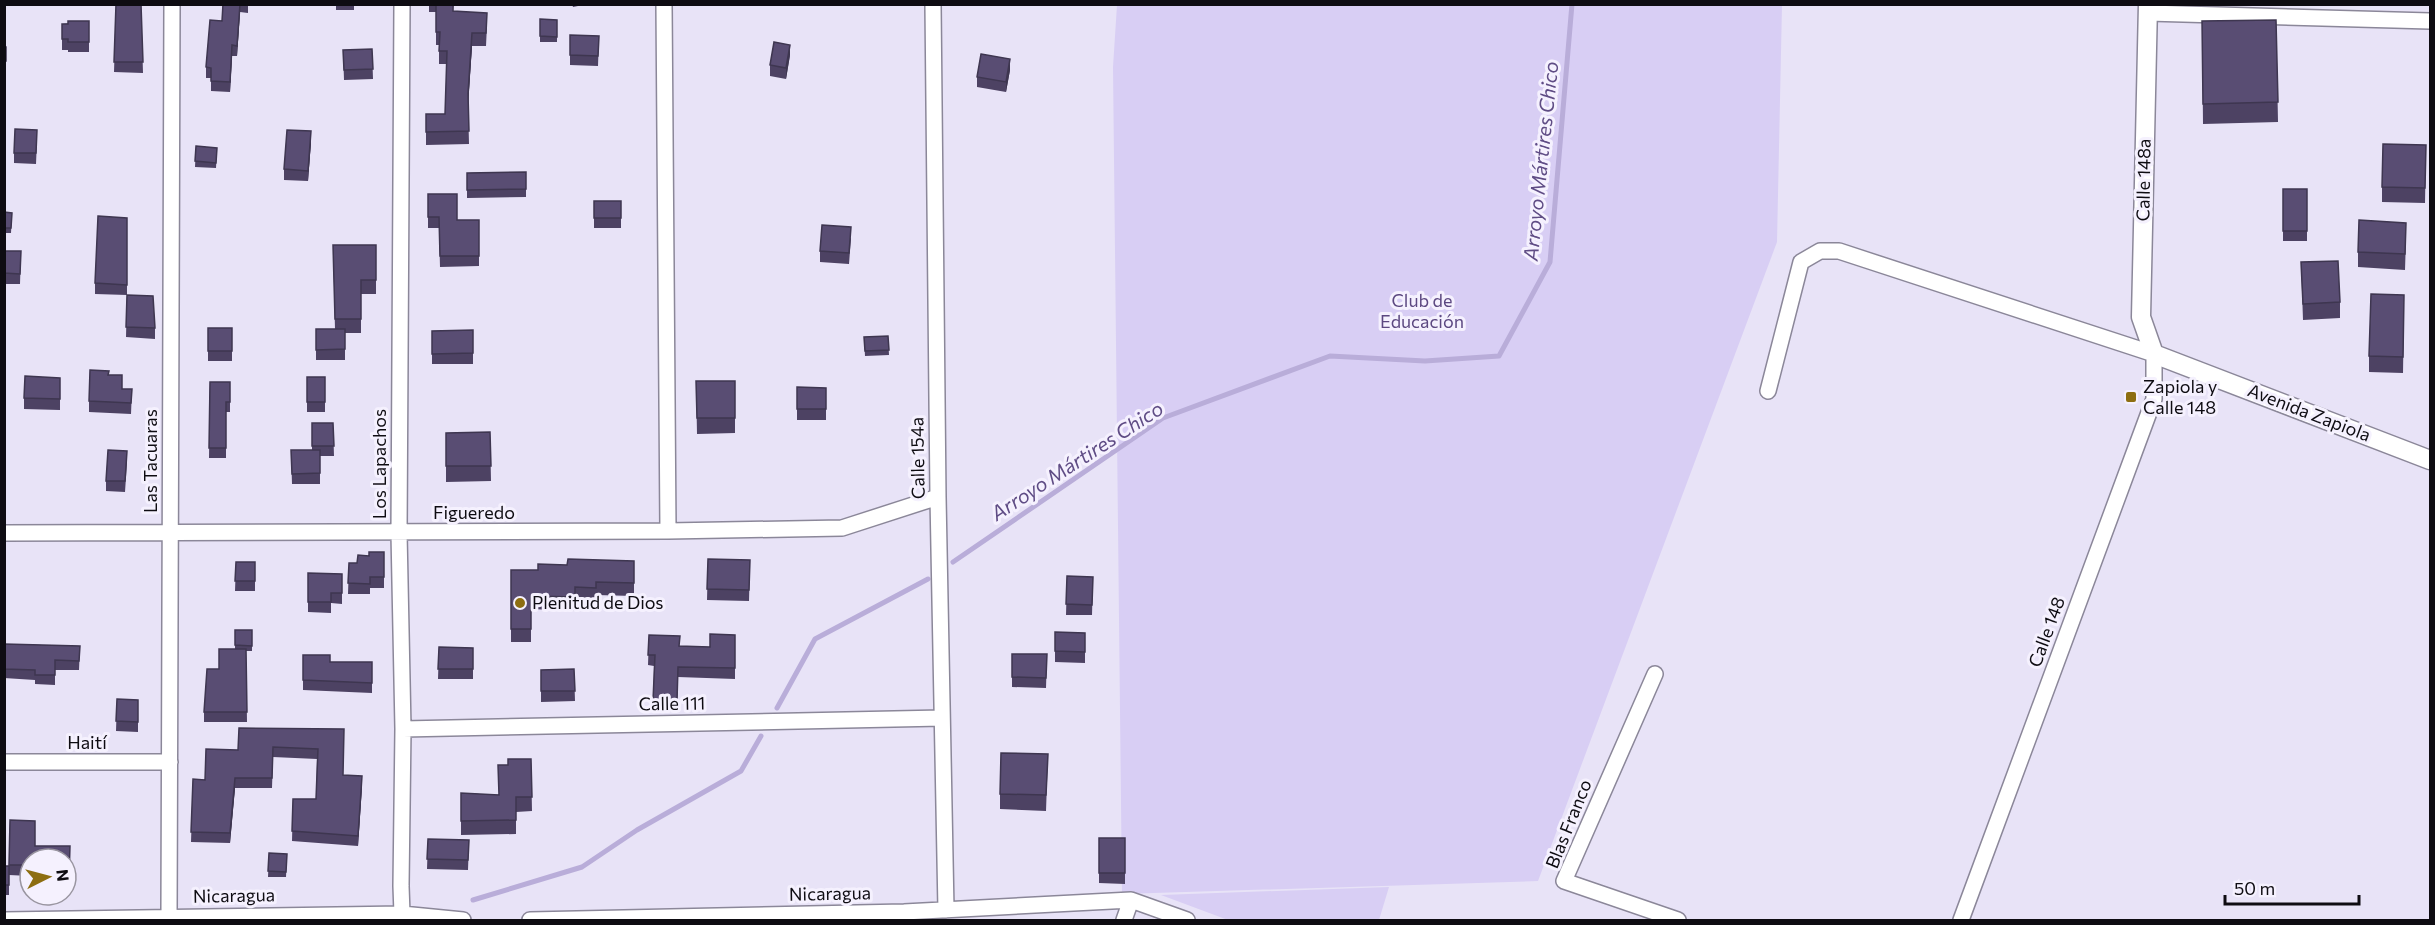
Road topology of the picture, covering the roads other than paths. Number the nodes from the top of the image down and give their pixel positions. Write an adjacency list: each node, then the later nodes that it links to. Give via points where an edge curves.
1 (172, 4): 13 (street, Las Tacuaras)
2 (402, 4): 14 (street, Los Lapachos)
3 (664, 4): 11 (street)
4 (933, 4): 10 (street, Calle 154a)
5 (2148, 9): 6 (street); 7 (street, Calle 148a, via 2141,317)
6 (2430, 21)
7 (2154, 354): 8 (street, via 1839,251 1820,251 1801,262); 9 (street, Avenida Zapiola); 32 (street, Calle 148, via 2154,399)
8 (1768, 391)
9 (2430, 460)
10 (938, 497): 11 (street, Figueredo, via 842,528); 16 (street, Calle 154a)
11 (668, 531): 14 (street, Figueredo)
12 (4, 532): 13 (street, Figueredo)
13 (170, 532): 14 (street, Figueredo); 19 (street, Las Tacuaras)
14 (399, 533): 17 (street, Los Lapachos)
15 (1655, 674): 31 (street, Blas Franco, via 1564,881)
16 (942, 718): 17 (street, Calle 111); 21 (street, Calle 154a)
17 (402, 729): 24 (street, Los Lapachos)
18 (4, 762): 19 (street, Haití)
19 (170, 762): 23 (street, Las Tacuaras)
20 (1131, 900): 21 (street, Nicaragua); 29 (street); 30 (street)
21 (946, 910): 22 (street, Nicaragua)
22 (903, 916): 25 (street, Nicaragua)
23 (169, 917): 24 (street, Nicaragua); 26 (street, Nicaragua)
24 (405, 917): 27 (street, Nicaragua)
25 (695, 919): 28 (street, Nicaragua)
26 (4, 920)
27 (464, 921)
28 (530, 921)
29 (1124, 921)
30 (1187, 921)
31 (1678, 921)
32 (1961, 921)

